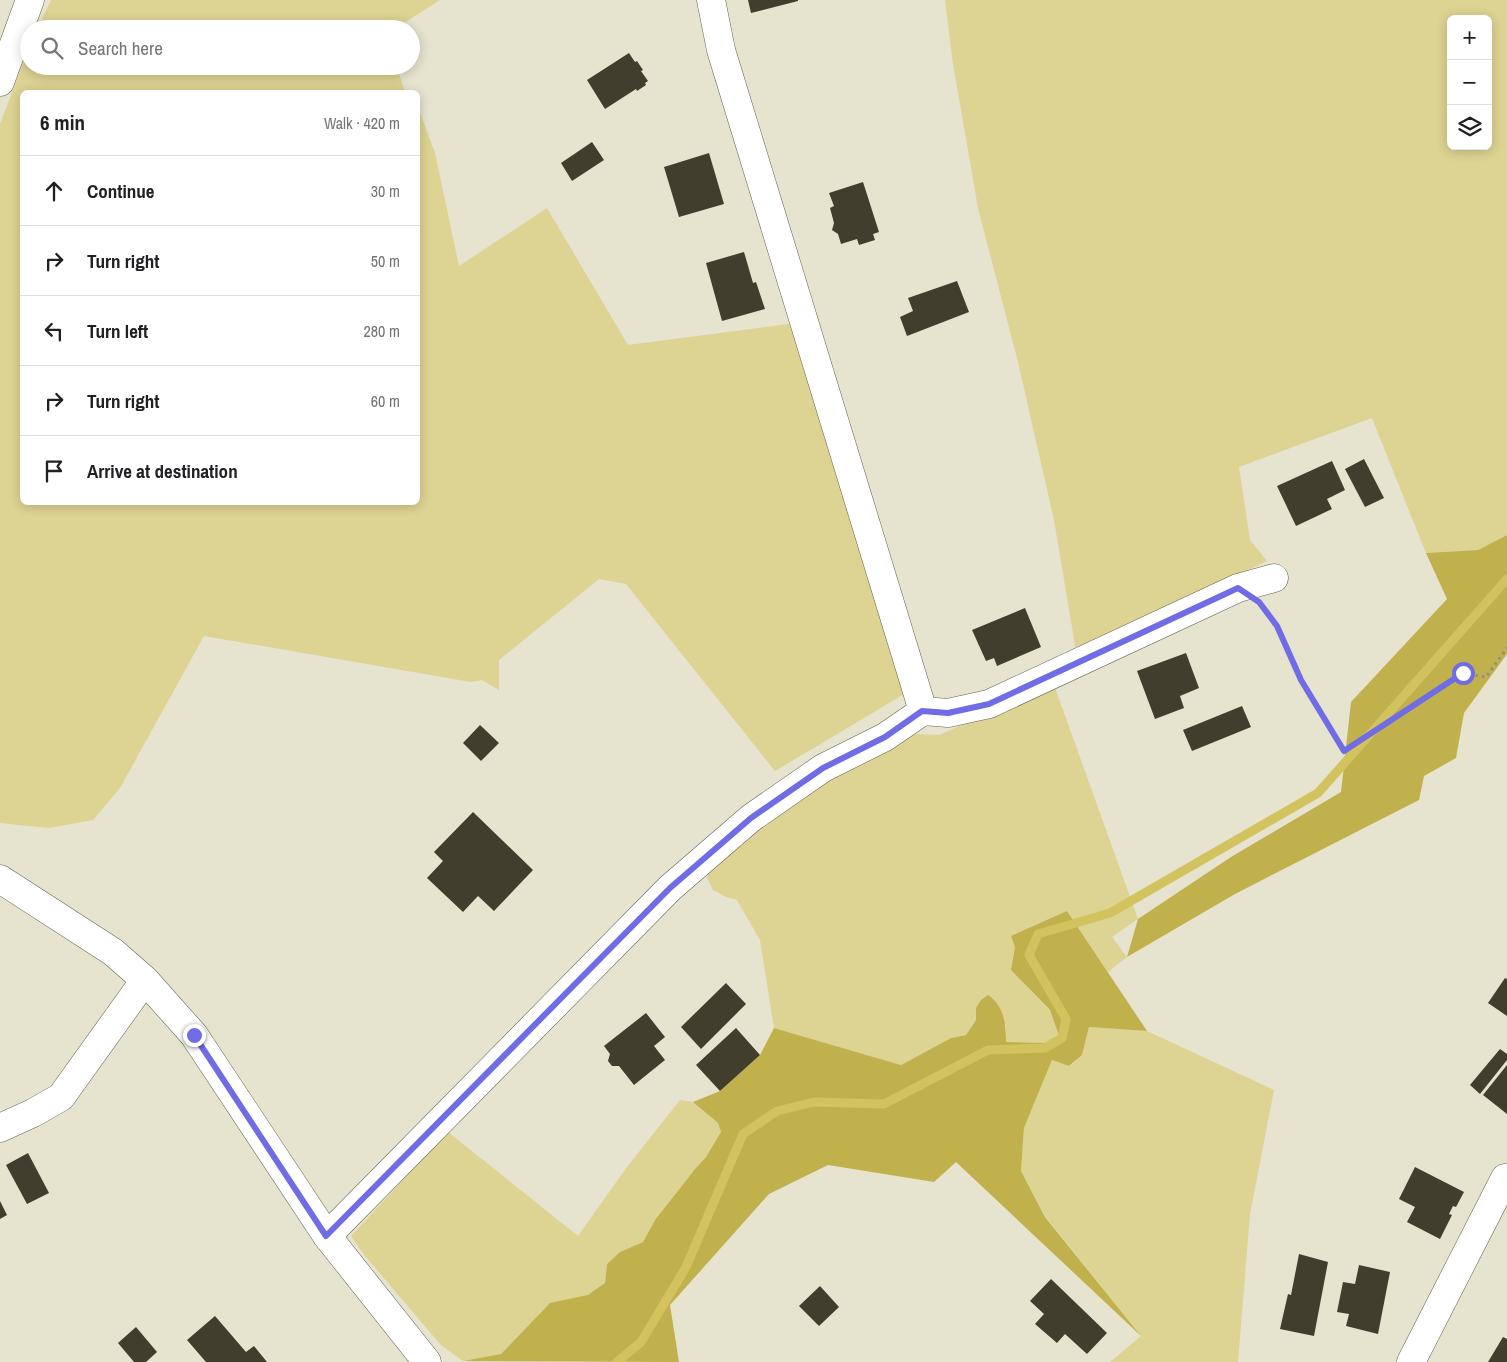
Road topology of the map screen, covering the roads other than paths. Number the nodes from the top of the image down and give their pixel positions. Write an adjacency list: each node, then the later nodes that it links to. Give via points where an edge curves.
1 (30, 0): 3 (street)
2 (711, 0): 7 (street, via 721,50)
3 (23, 20)
4 (20, 27): 5 (street)
5 (0, 82)
6 (1274, 578): 7 (street, via 1238,588 989,704 948,713)
7 (922, 711): 12 (street, via 885,737 823,768 751,818 670,888)
8 (0, 880): 9 (street, via 113,952)
9 (144, 980): 10 (street, via 61,1097); 12 (street, via 194,1035)
10 (0, 1128)
11 (1505, 1178): 14 (street)
12 (326, 1236): 13 (street)
13 (428, 1362)
14 (1411, 1362)

